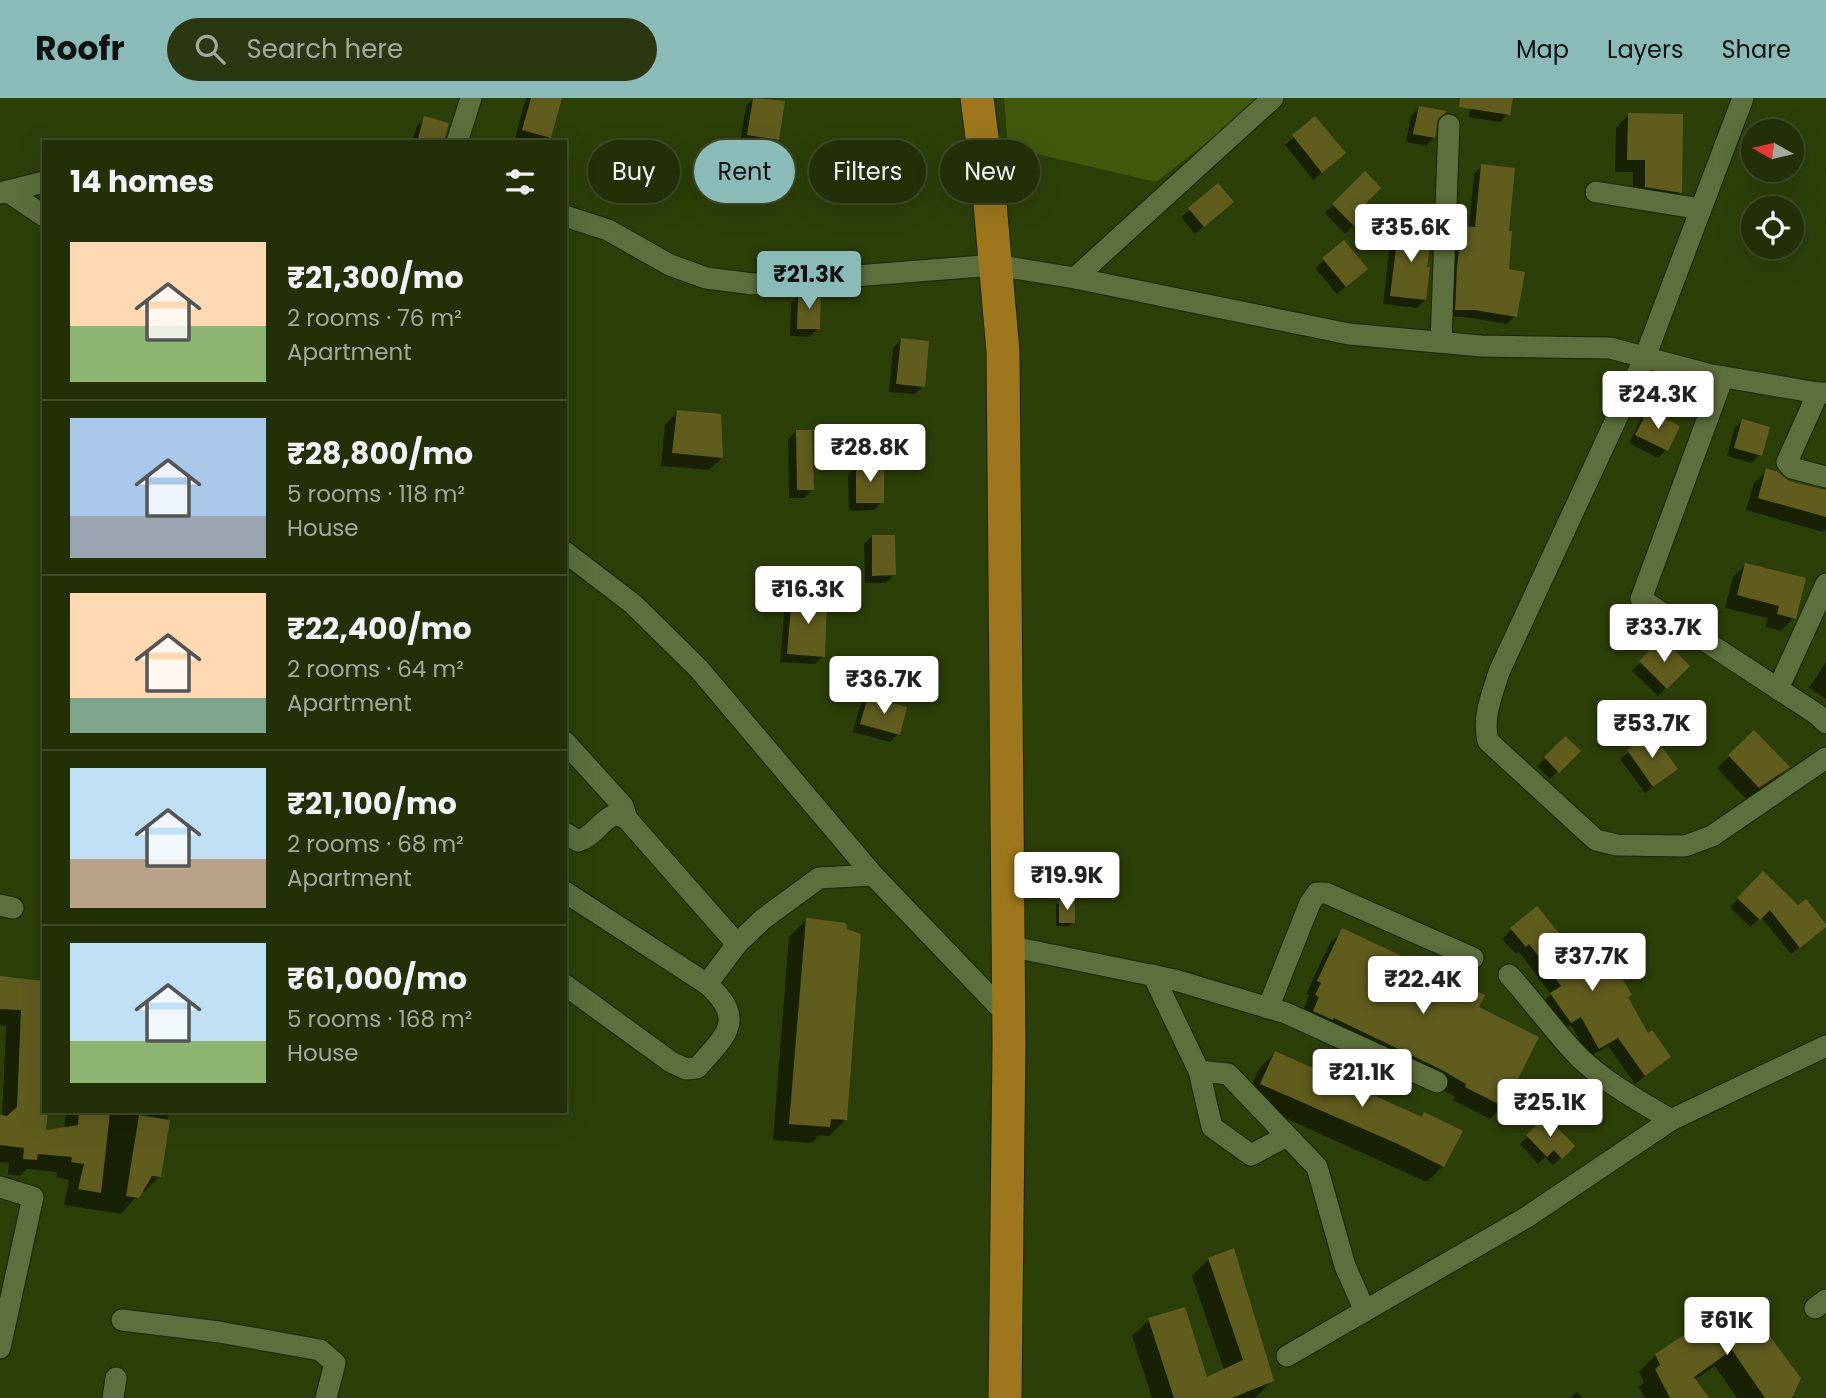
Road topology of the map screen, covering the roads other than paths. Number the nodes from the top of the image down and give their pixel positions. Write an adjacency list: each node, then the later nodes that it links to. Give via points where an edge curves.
1 (471, 98): 6 (street)
2 (977, 98): 13 (main road)
3 (1273, 98): 14 (street)
4 (1743, 98): 10 (street)
5 (1449, 125): 15 (street)
6 (458, 140)
7 (42, 182): 8 (street)
8 (4, 192): 11 (street)
9 (1597, 192): 10 (street)
10 (1701, 209): 16 (street)
11 (42, 215)
12 (567, 217): 13 (street, via 608,230 670,265 706,278 753,284)
13 (995, 265): 14 (street); 31 (main road, via 1003,351)
14 (1074, 278): 15 (street, via 1349,334)
15 (1441, 342): 16 (street, via 1610,348)
16 (1645, 357): 17 (street); 25 (street, via 1499,672 1486,716 1488,741 1597,840 1616,845 1685,846 1712,836)
17 (1723, 377): 18 (street); 22 (street, via 1641,599)
18 (1822, 393): 19 (street, via 1787,462 1792,468)
19 (1826, 477)
20 (567, 554): 28 (street, via 633,604 699,669)
21 (1826, 584): 22 (street)
22 (1778, 689): 23 (street)
23 (1826, 723)
24 (567, 744): 26 (street, via 623,806)
25 (1826, 758)
26 (627, 819): 27 (street, via 616,814 609,817 588,838 578,841); 30 (street)
27 (567, 834)
28 (873, 875): 30 (street, via 819,878); 38 (street)
29 (567, 893): 35 (street)
30 (737, 944): 35 (street)
31 (1008, 946): 33 (street); 38 (main road)
32 (1473, 958): 37 (street, via 1317,893)
33 (1153, 975): 37 (street); 40 (street)
34 (1509, 975): 42 (street, via 1583,1061)
35 (707, 984): 36 (street, via 728,1007 727,1035 697,1068 686,1069)
36 (567, 986)
37 (1268, 1008): 41 (street)
38 (1009, 1017): 50 (main road)
39 (1826, 1046): 42 (street)
40 (1199, 1071): 43 (street, via 1227,1074); 43 (street, via 1212,1127 1251,1155)
41 (1437, 1082)
42 (1671, 1120): 45 (street, via 1527,1217)
43 (1287, 1136): 45 (street, via 1317,1167 1345,1266)
44 (0, 1187): 47 (street, via 33,1197)
45 (1365, 1311): 48 (street)
46 (122, 1320): 49 (street, via 320,1350 335,1363)
47 (0, 1348)
48 (1287, 1356)
49 (326, 1398)
50 (1004, 1398)

